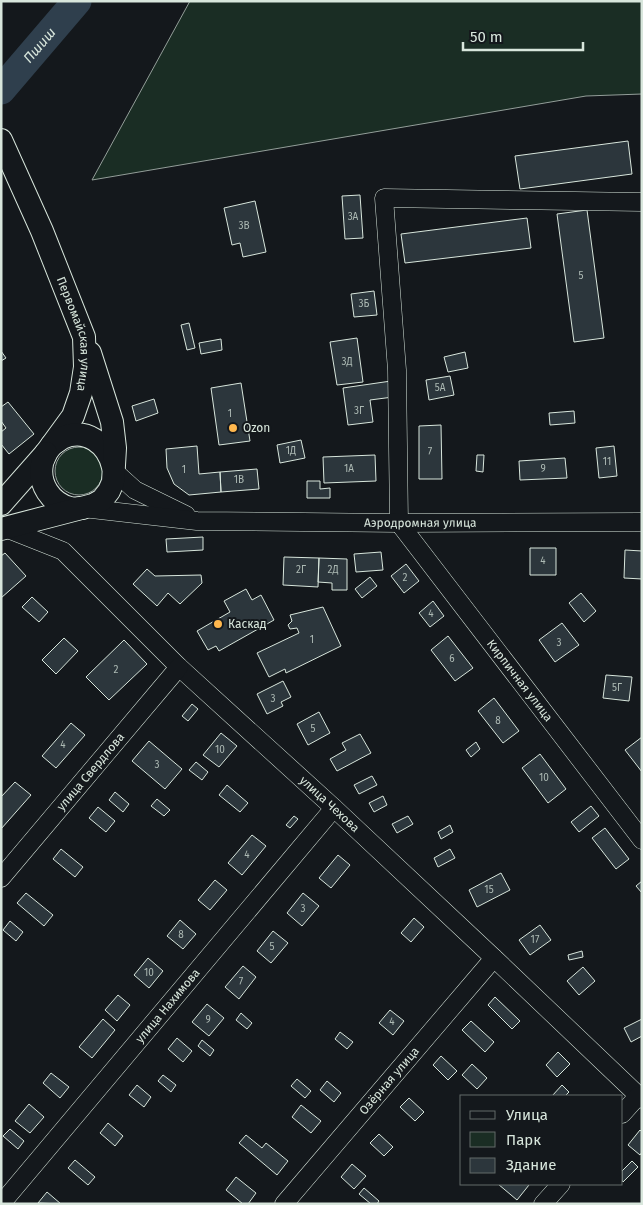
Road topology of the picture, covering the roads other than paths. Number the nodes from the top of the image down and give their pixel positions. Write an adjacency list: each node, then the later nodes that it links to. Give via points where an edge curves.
1 (1, 140): 3 (main road, Первомайская улица, via 42,231)
2 (642, 202): 10 (street, via 384,198 397,370)
3 (84, 338): 4 (main road, Первомайская улица, via 85,367 81,393 72,416); 5 (main road, via 112,422)
4 (49, 449): 5 (main road, via 62,438 86,436 106,449); 6 (main road, Первомайская улица); 7 (main road, via 42,464 44,487 60,504)
5 (114, 471): 7 (main road, via 113,482 102,500); 8 (street, Аэродромная улица, via 135,490)
6 (1, 504)
7 (82, 508): 8 (street, Аэродромная улица); 11 (main road)
8 (197, 521): 10 (street, Аэродромная улица)
9 (642, 522): 10 (street, Аэродромная улица)
10 (399, 523): 14 (street, Кирпичная улица)
11 (3, 528): 12 (street, улица Чехова, via 63,551)
12 (179, 667): 13 (street, улица Чехова); 15 (street, улица Свердлова)
13 (334, 808): 16 (street, улица Чехова); 20 (street, улица Нахимова)
14 (642, 840)
15 (1, 878)
16 (494, 958): 17 (street, улица Чехова); 21 (street, Озёрная улица)
17 (640, 1097): 18 (street)
18 (623, 1113)
19 (559, 1185): 22 (street)
20 (1, 1204)
21 (284, 1204)
22 (543, 1204)

